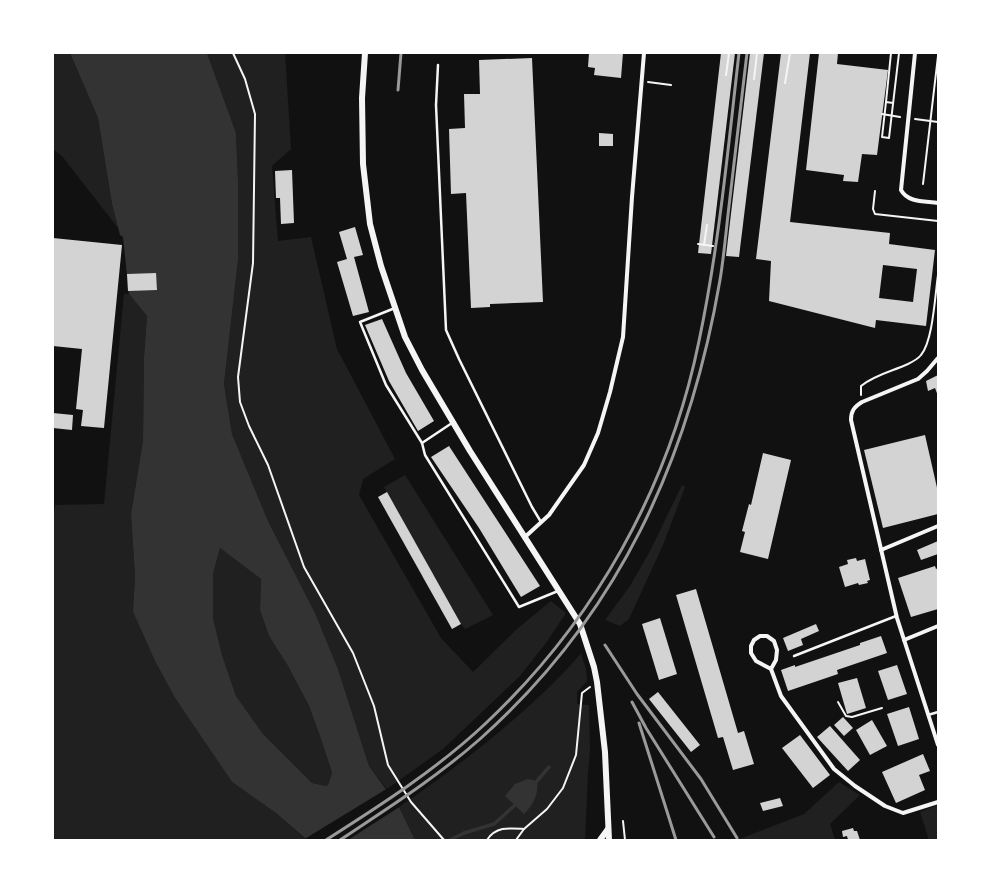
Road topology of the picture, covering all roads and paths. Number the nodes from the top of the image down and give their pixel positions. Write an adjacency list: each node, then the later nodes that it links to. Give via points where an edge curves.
1 (233, 53): 58 (path, via 245,79 254,114 253,263 238,377 240,402 268,465 304,567 353,654 374,706 388,765 411,802)
2 (365, 53): 33 (street, via 362,98 363,164 370,224)
3 (644, 53): 38 (street, via 623,336 602,419 584,465)
4 (729, 53): 12 (path)
5 (757, 53): 13 (path)
6 (790, 53): 15 (path)
7 (892, 53): 17 (path)
8 (899, 53): 18 (path)
9 (915, 53): 21 (street)
10 (938, 56): 22 (path)
11 (438, 65): 38 (lane, via 436,105 446,330 458,359)
12 (726, 75)
13 (754, 78)
14 (656, 83): 16 (path)
15 (785, 83)
16 (671, 84)
17 (886, 102): 18 (path); 19 (path)
18 (893, 103): 20 (path)
19 (883, 114): 20 (path); 20 (path, via 882,137 889,138)
20 (892, 115): 21 (path)
21 (908, 118): 22 (path); 26 (street, via 901,190 910,199)
22 (930, 121): 23 (path); 24 (path)
23 (938, 122)
24 (923, 184)
25 (875, 191): 27 (path, via 875,214)
26 (938, 203)
27 (938, 221)
28 (707, 225): 30 (path)
29 (698, 244): 30 (path)
30 (704, 245): 31 (path)
31 (713, 246)
32 (938, 275): 35 (path, via 930,333 925,348 913,362 861,386)
33 (395, 308): 36 (street, via 405,337); 37 (lane, via 360,322 386,385)
34 (938, 358): 35 (street, via 918,379)
35 (862, 402): 41 (street, via 853,409 851,420)
36 (452, 422): 37 (lane); 40 (street)
37 (422, 443): 42 (lane, via 425,455 519,607)
38 (541, 522): 40 (street)
39 (938, 526): 41 (street)
40 (525, 537): 42 (street)
41 (881, 550): 43 (street)
42 (559, 590): 48 (street, via 580,624)
43 (897, 616): 45 (street); 46 (lane)
44 (938, 626): 45 (street)
45 (904, 640): 52 (street)
46 (794, 656)
47 (770, 669): 47 (street, via 756,661 751,653 754,640 760,636 767,636 774,641 777,650 776,660); 54 (street, via 781,696 834,769 855,786 885,806 903,813)
48 (597, 682): 56 (path, via 582,693 576,755 563,788 547,809); 57 (street, via 604,745)
49 (838, 702): 50 (path, via 846,716 852,717)
50 (882, 708)
51 (938, 712): 52 (lane)
52 (928, 715): 53 (street)
53 (938, 745)
54 (938, 802)
55 (623, 821): 64 (path)
56 (524, 829): 59 (path, via 508,828 492,833); 60 (path)
57 (608, 829): 61 (street); 62 (street); 63 (street)
58 (444, 840)
59 (487, 840)
60 (516, 840)
61 (600, 840)
62 (609, 840)
63 (613, 840)
64 (625, 840)

